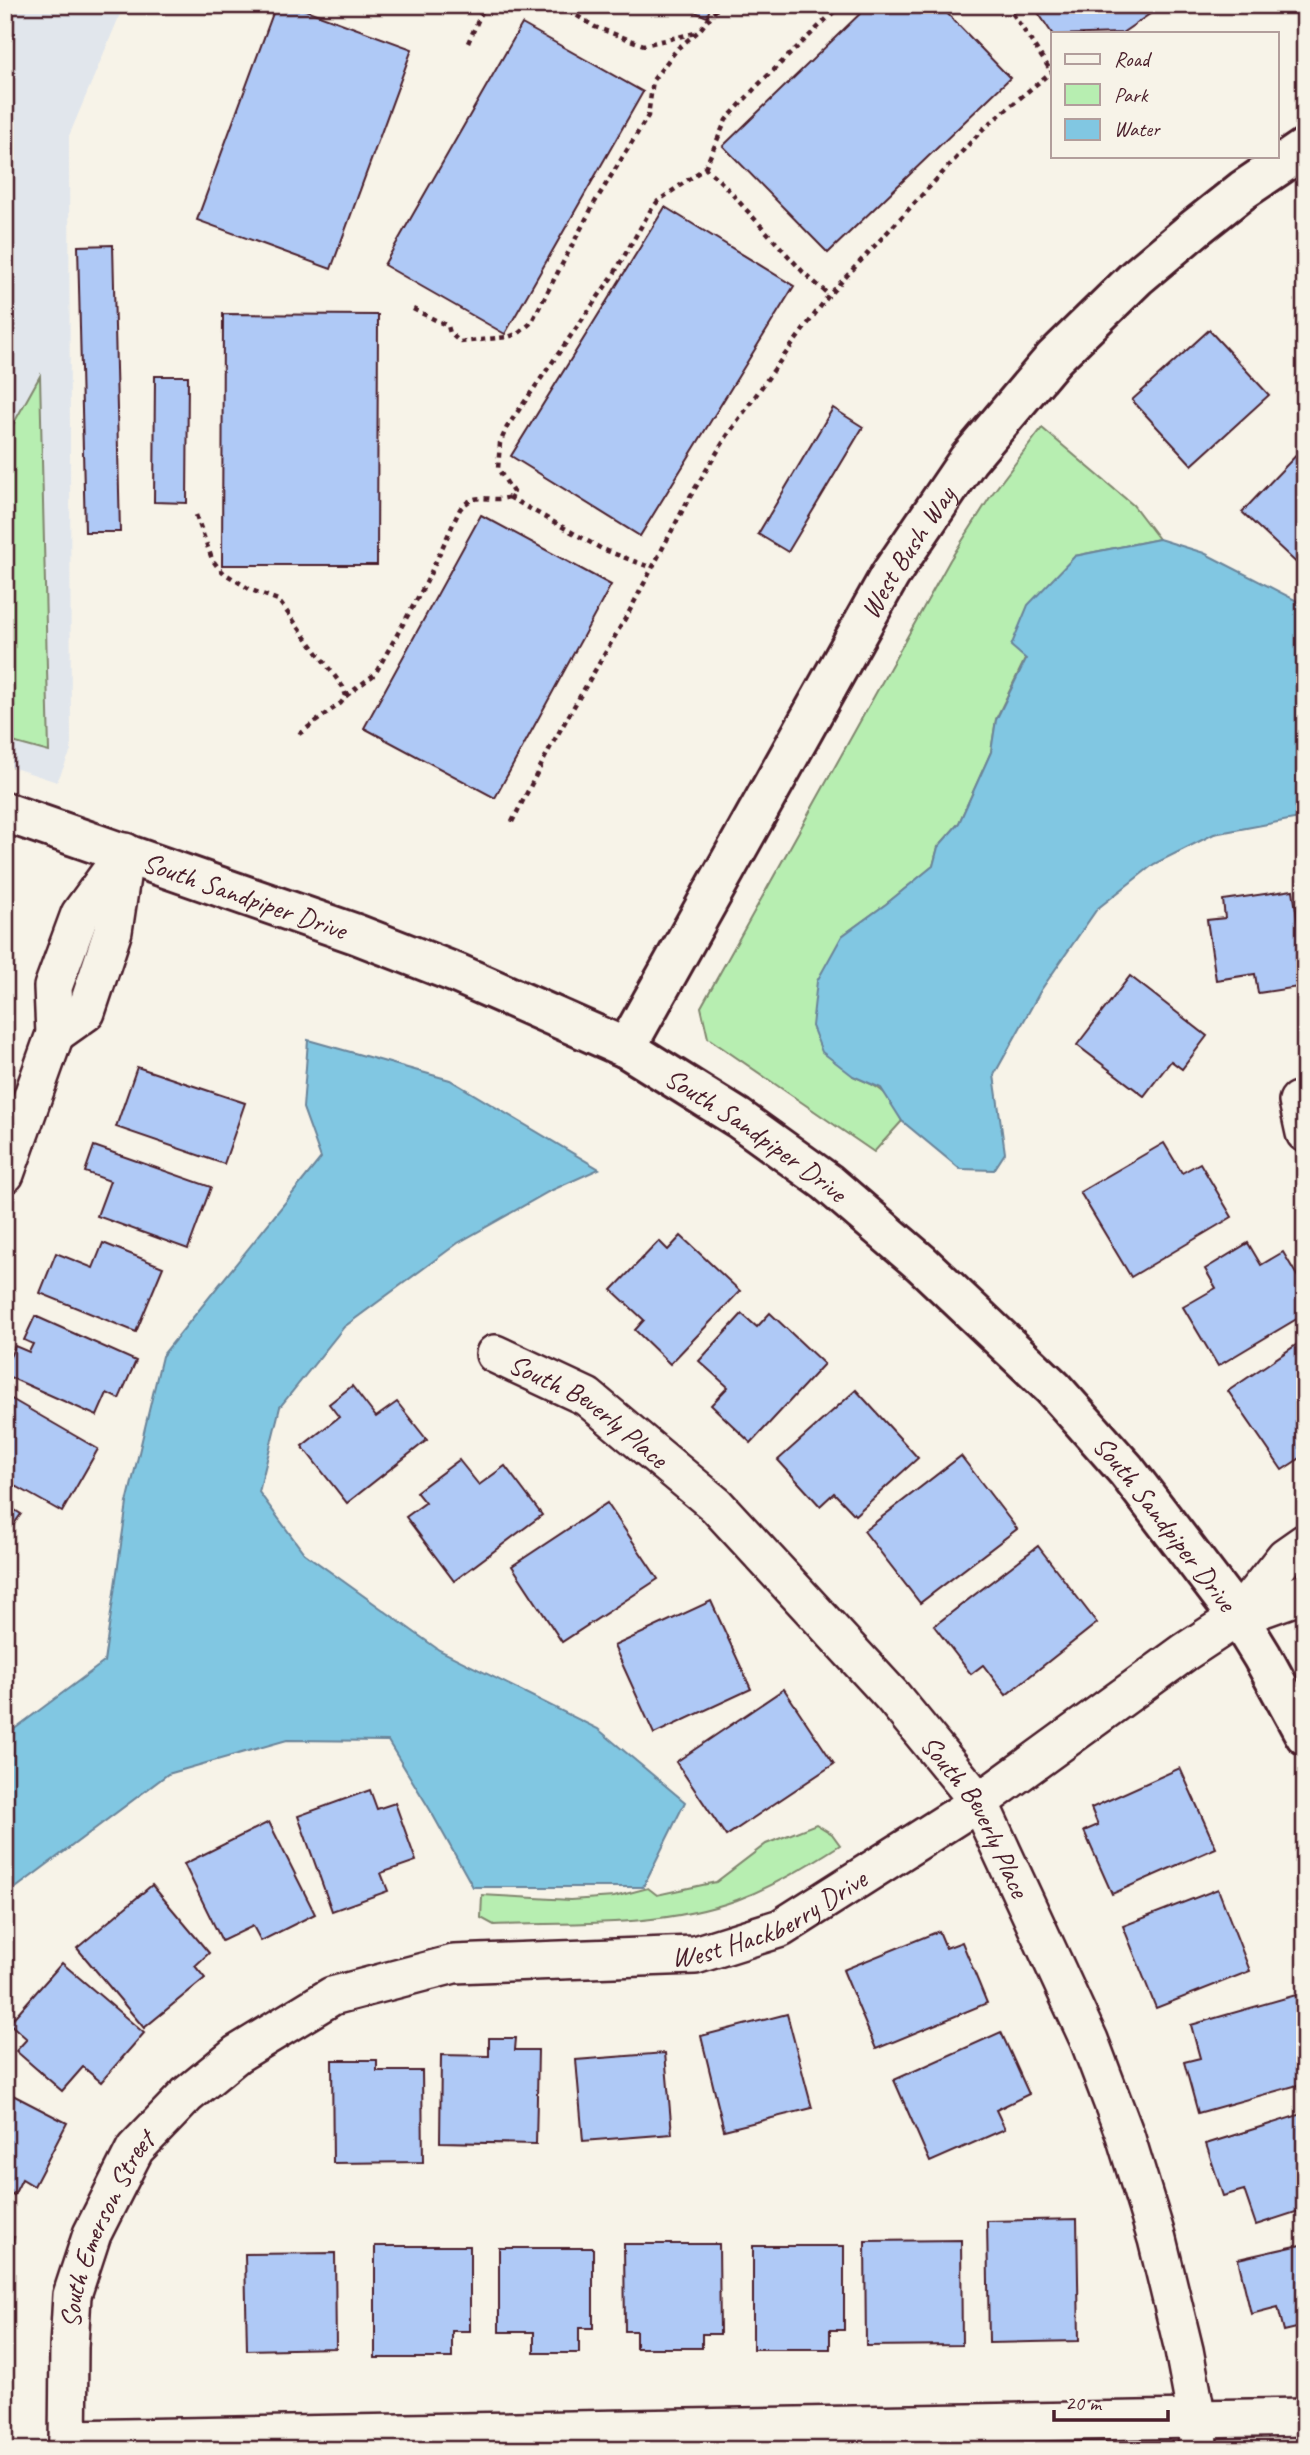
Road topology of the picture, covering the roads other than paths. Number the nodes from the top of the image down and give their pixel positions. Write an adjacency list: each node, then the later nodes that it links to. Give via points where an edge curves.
1 (1305, 148): 4 (street, West Bush Way, via 1243,190 1137,277 1054,358 968,460 890,575)
2 (5, 812): 3 (street, South Sandpiper Drive)
3 (125, 852): 4 (street, South Sandpiper Drive, via 443,968); 5 (street, via 80,914 53,987 55,1034)
4 (626, 1048): 9 (street, South Sandpiper Drive, via 738,1118 827,1182 996,1331 1126,1470)
5 (5, 1174)
6 (495, 1354): 11 (street, South Beverly Place, via 587,1397 716,1505 893,1697)
7 (1305, 1543): 9 (street, West Hackberry Drive, via 1285,1557)
8 (1305, 1593): 9 (street, West Hackberry Drive)
9 (1238, 1617): 10 (street, South Sandpiper Drive); 11 (street, West Hackberry Drive)
10 (1305, 1735)
11 (979, 1802): 12 (street, West Hackberry Drive, via 782,1928 695,1955 454,1964 332,1996); 14 (street, South Beverly Place, via 1083,2027 1125,2135 1184,2350)
12 (237, 2053): 15 (street, South Emerson Street, via 187,2095 135,2149 92,2234 72,2295)
13 (1305, 2417): 14 (street)
14 (1197, 2434): 15 (street)
15 (68, 2444)

